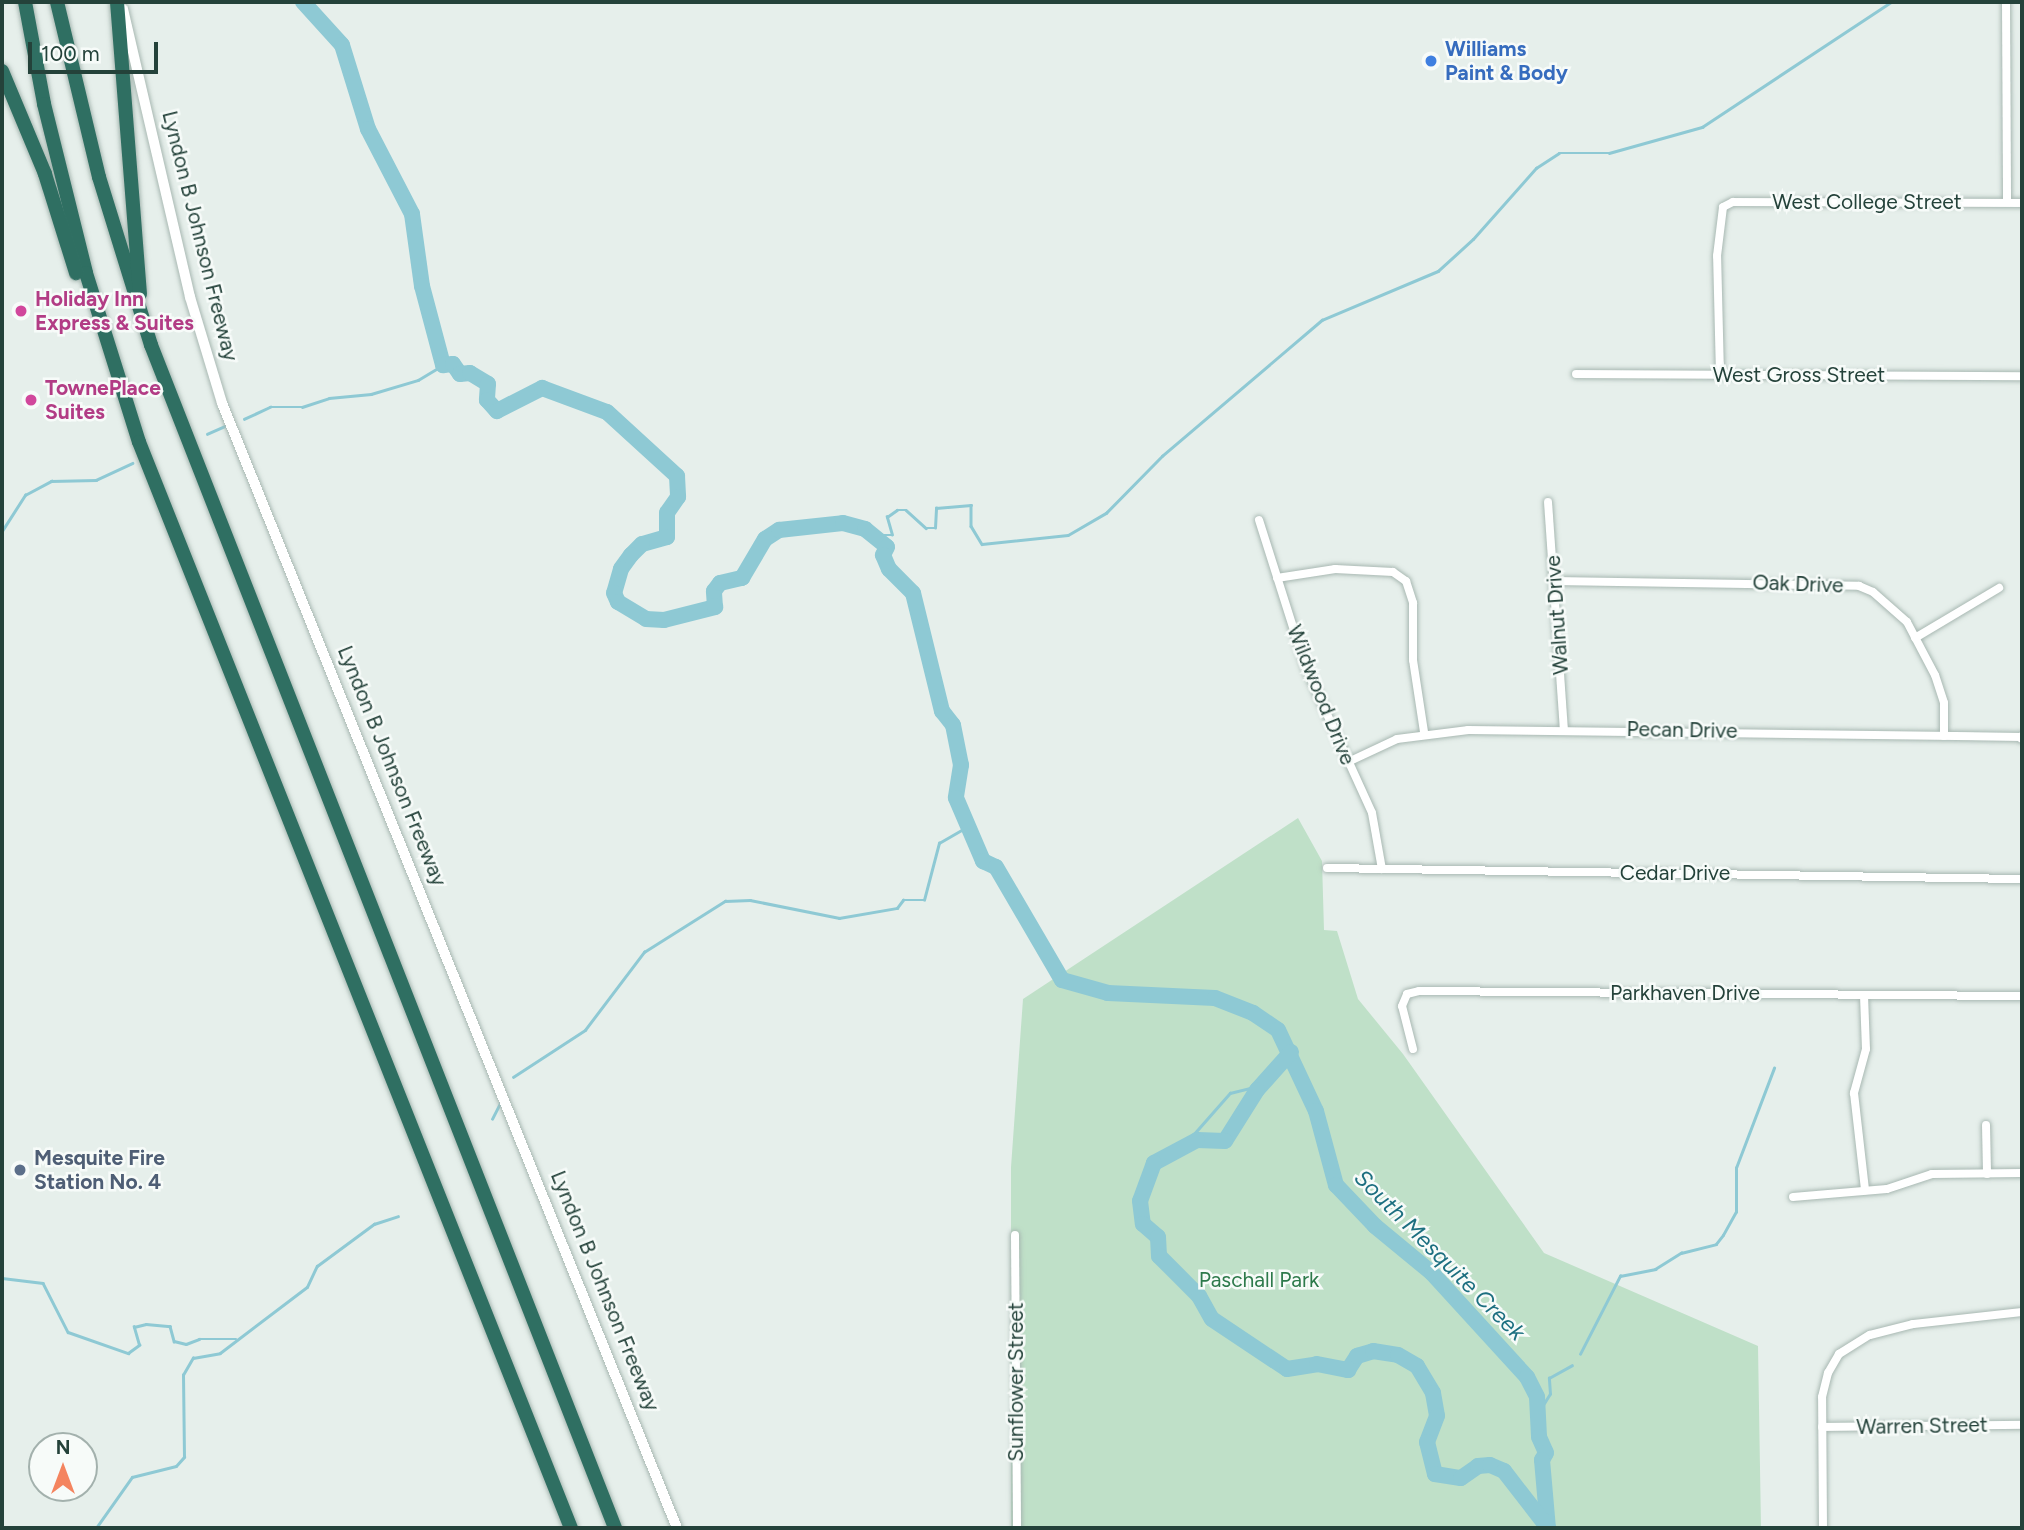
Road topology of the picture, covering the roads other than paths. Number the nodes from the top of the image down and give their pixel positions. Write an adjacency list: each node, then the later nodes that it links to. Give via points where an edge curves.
1 (25, 2): 12 (highway, via 44,104 86,273)
2 (57, 2): 8 (highway, via 99,177)
3 (119, 2): 8 (highway); 41 (street, Lyndon B Johnson Freeway, via 190,297 222,403)
4 (2006, 2): 6 (street)
5 (2, 71): 12 (highway, via 45,174 98,340)
6 (2007, 202): 7 (street, West College Street); 10 (street, West College Street, via 1733,202 1719,216)
7 (2022, 203)
8 (141, 316): 40 (highway)
9 (1576, 374): 10 (street, West Gross Street)
10 (1720, 375): 11 (street, West Gross Street)
11 (2022, 376)
12 (139, 442): 39 (highway)
13 (1548, 502): 16 (street, Walnut Drive)
14 (1259, 520): 15 (street, Wildwood Drive)
15 (1277, 578): 20 (street, via 1335,569 1393,572 1406,581 1413,603 1413,660); 23 (street, Wildwood Drive, via 1306,668)
16 (1554, 582): 18 (street, Oak Drive, via 1859,586 1873,592 1906,622); 19 (street, Walnut Drive)
17 (1999, 588): 18 (street)
18 (1915, 638): 21 (street, Oak Drive, via 1944,703)
19 (1564, 729): 20 (street, Pecan Drive); 21 (street, Pecan Drive)
20 (1424, 732): 23 (street, Pecan Drive)
21 (1944, 736): 22 (street, Pecan Drive)
22 (2022, 737)
23 (1348, 762): 25 (street, Wildwood Drive, via 1372,813)
24 (1327, 868): 25 (street, Cedar Drive)
25 (1382, 869): 26 (street, Cedar Drive)
26 (2022, 879)
27 (1864, 995): 28 (street, Parkhaven Drive); 29 (street, Parkhaven Drive, via 1419,991 1407,994 1402,1006); 33 (street, via 1866,1049 1854,1093)
28 (2022, 996)
29 (1413, 1049)
30 (1986, 1125): 32 (street)
31 (2022, 1173): 32 (street)
32 (1987, 1174): 33 (street, via 1932,1174 1886,1189)
33 (1865, 1190): 34 (street)
34 (1793, 1197)
35 (1015, 1235): 42 (street, Sunflower Street)
36 (2022, 1312): 38 (street, via 1913,1324 1853,1343 1828,1373)
37 (2022, 1425): 38 (street, Warren Street)
38 (1822, 1427): 43 (street)
39 (571, 1528)
40 (615, 1528)
41 (677, 1528)
42 (1017, 1528)
43 (1823, 1528)

